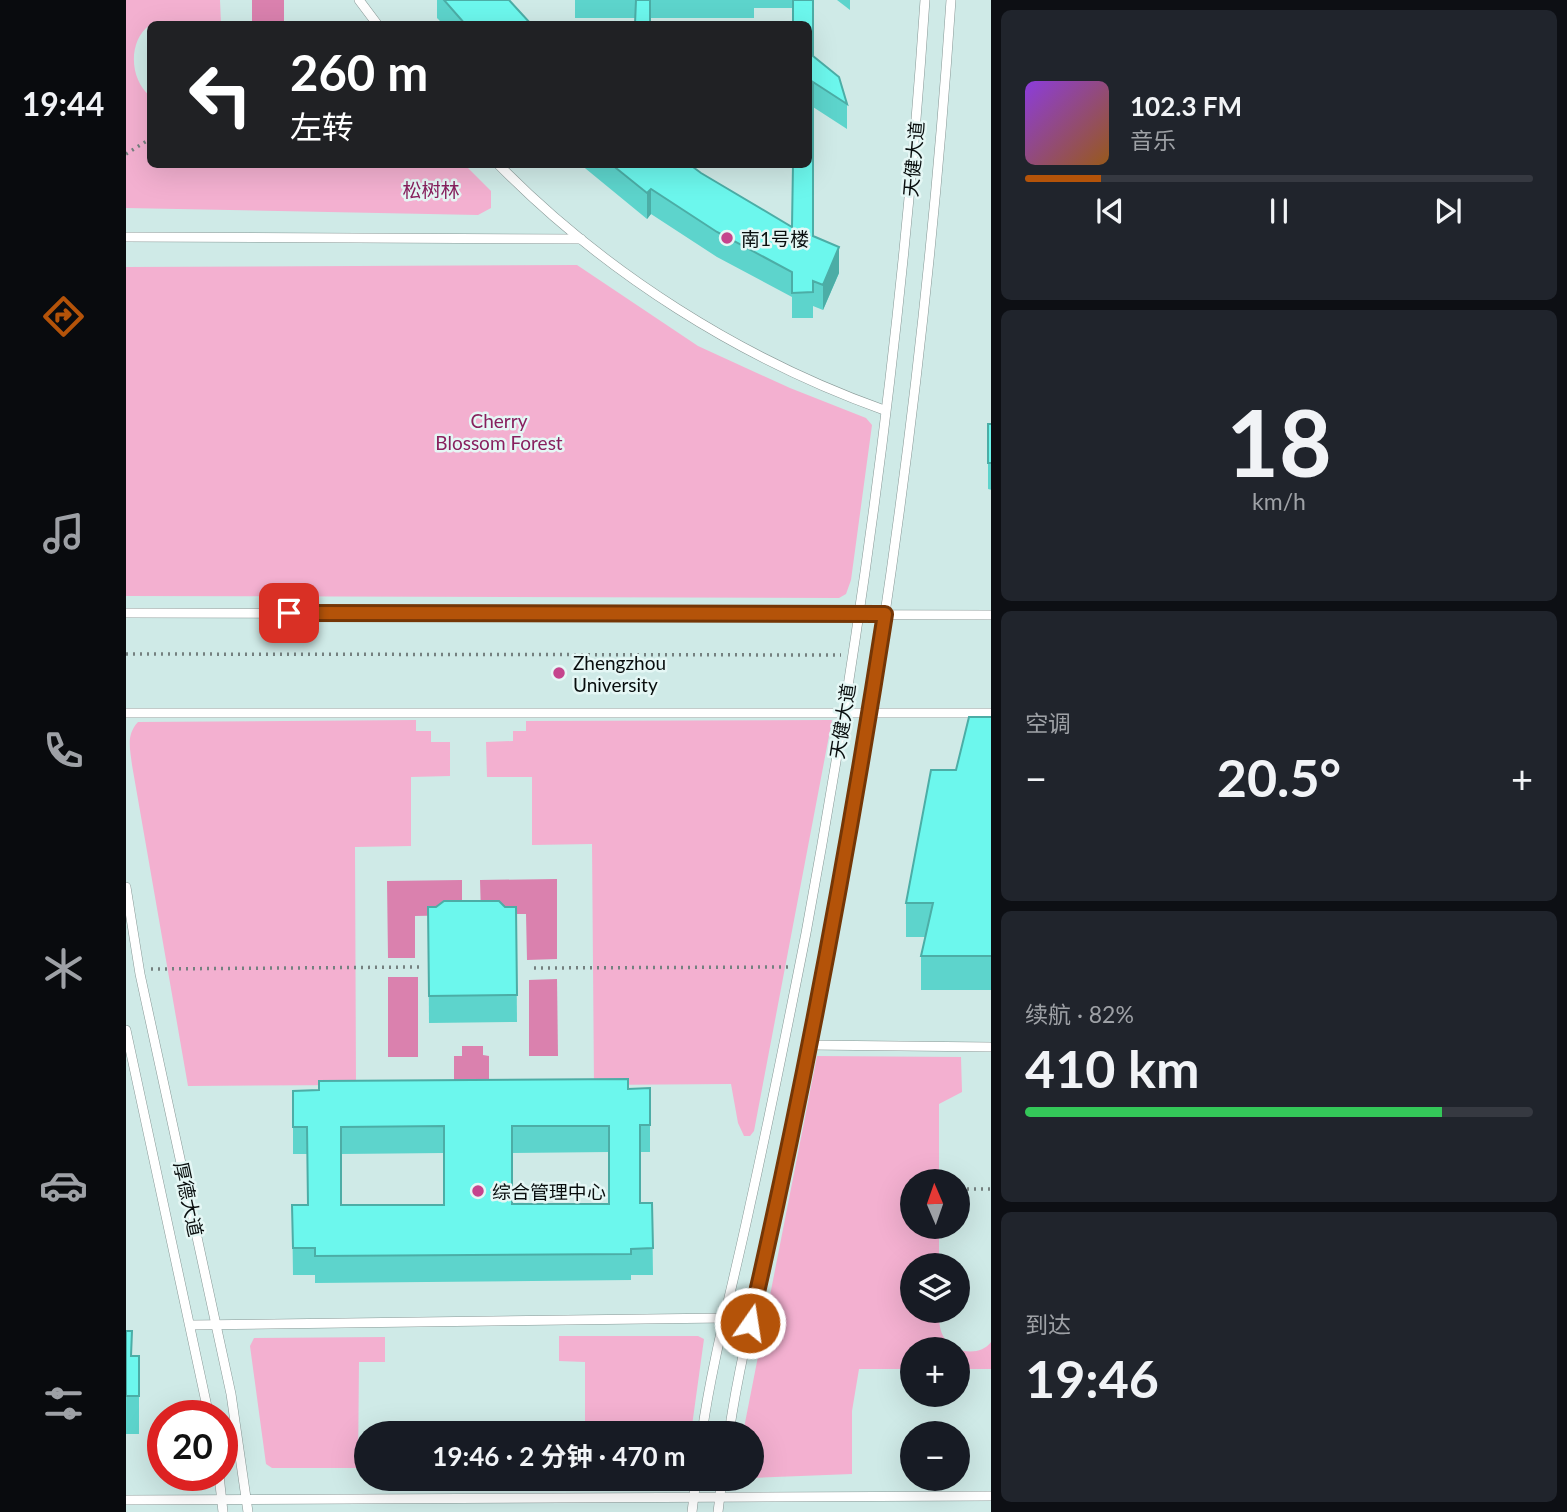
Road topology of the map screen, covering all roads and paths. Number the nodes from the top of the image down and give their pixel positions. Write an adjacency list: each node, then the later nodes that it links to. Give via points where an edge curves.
1 (359, 0): 4 (lane)
2 (925, 0): 10 (lane, 天健大道, via 908,215)
3 (951, 0): 13 (lane, 天健大道, via 933,218)
4 (375, 21)
5 (147, 141): 6 (path)
6 (126, 154)
7 (502, 168): 9 (lane)
8 (126, 237): 9 (lane)
9 (581, 239): 10 (lane, via 721,335 769,361)
10 (884, 410): 12 (lane, 天健大道)
11 (126, 613): 12 (lane)
12 (858, 614): 13 (lane); 16 (lane, 天健大道)
13 (885, 614): 14 (lane); 19 (lane, 天健大道)
14 (991, 615)
15 (126, 654): 16 (path)
16 (852, 655): 18 (lane, 天健大道)
17 (126, 713): 18 (lane)
18 (843, 713): 19 (lane); 23 (lane, 天健大道)
19 (870, 713): 20 (lane); 27 (lane, 天健大道)
20 (991, 713)
21 (126, 887): 25 (lane, 厚德大道)
22 (419, 967): 25 (path)
23 (799, 967): 24 (path); 32 (lane, 天健大道)
24 (534, 968)
25 (139, 969): 33 (lane, 厚德大道)
26 (126, 1030): 29 (lane, 厚德大道)
27 (810, 1045): 28 (lane); 37 (lane, 天健大道)
28 (991, 1047)
29 (129, 1054): 34 (lane, 厚德大道)
30 (970, 1189): 31 (path)
31 (991, 1189)
32 (724, 1318): 33 (lane); 36 (lane, 天健大道)
33 (216, 1324): 34 (lane); 46 (lane, 厚德大道)
34 (190, 1325): 35 (lane, 厚德大道)
35 (206, 1400)
36 (704, 1421)
37 (731, 1421)
38 (220, 1491): 45 (lane)
39 (695, 1491): 43 (lane)
40 (721, 1491): 42 (lane)
41 (991, 1496): 42 (lane)
42 (720, 1497): 43 (lane); 50 (lane)
43 (694, 1498): 46 (lane); 49 (lane)
44 (126, 1500): 45 (lane)
45 (221, 1500): 46 (lane); 47 (lane)
46 (247, 1500): 48 (lane, 厚德大道)
47 (223, 1512)
48 (248, 1512)
49 (692, 1512)
50 (718, 1512)

